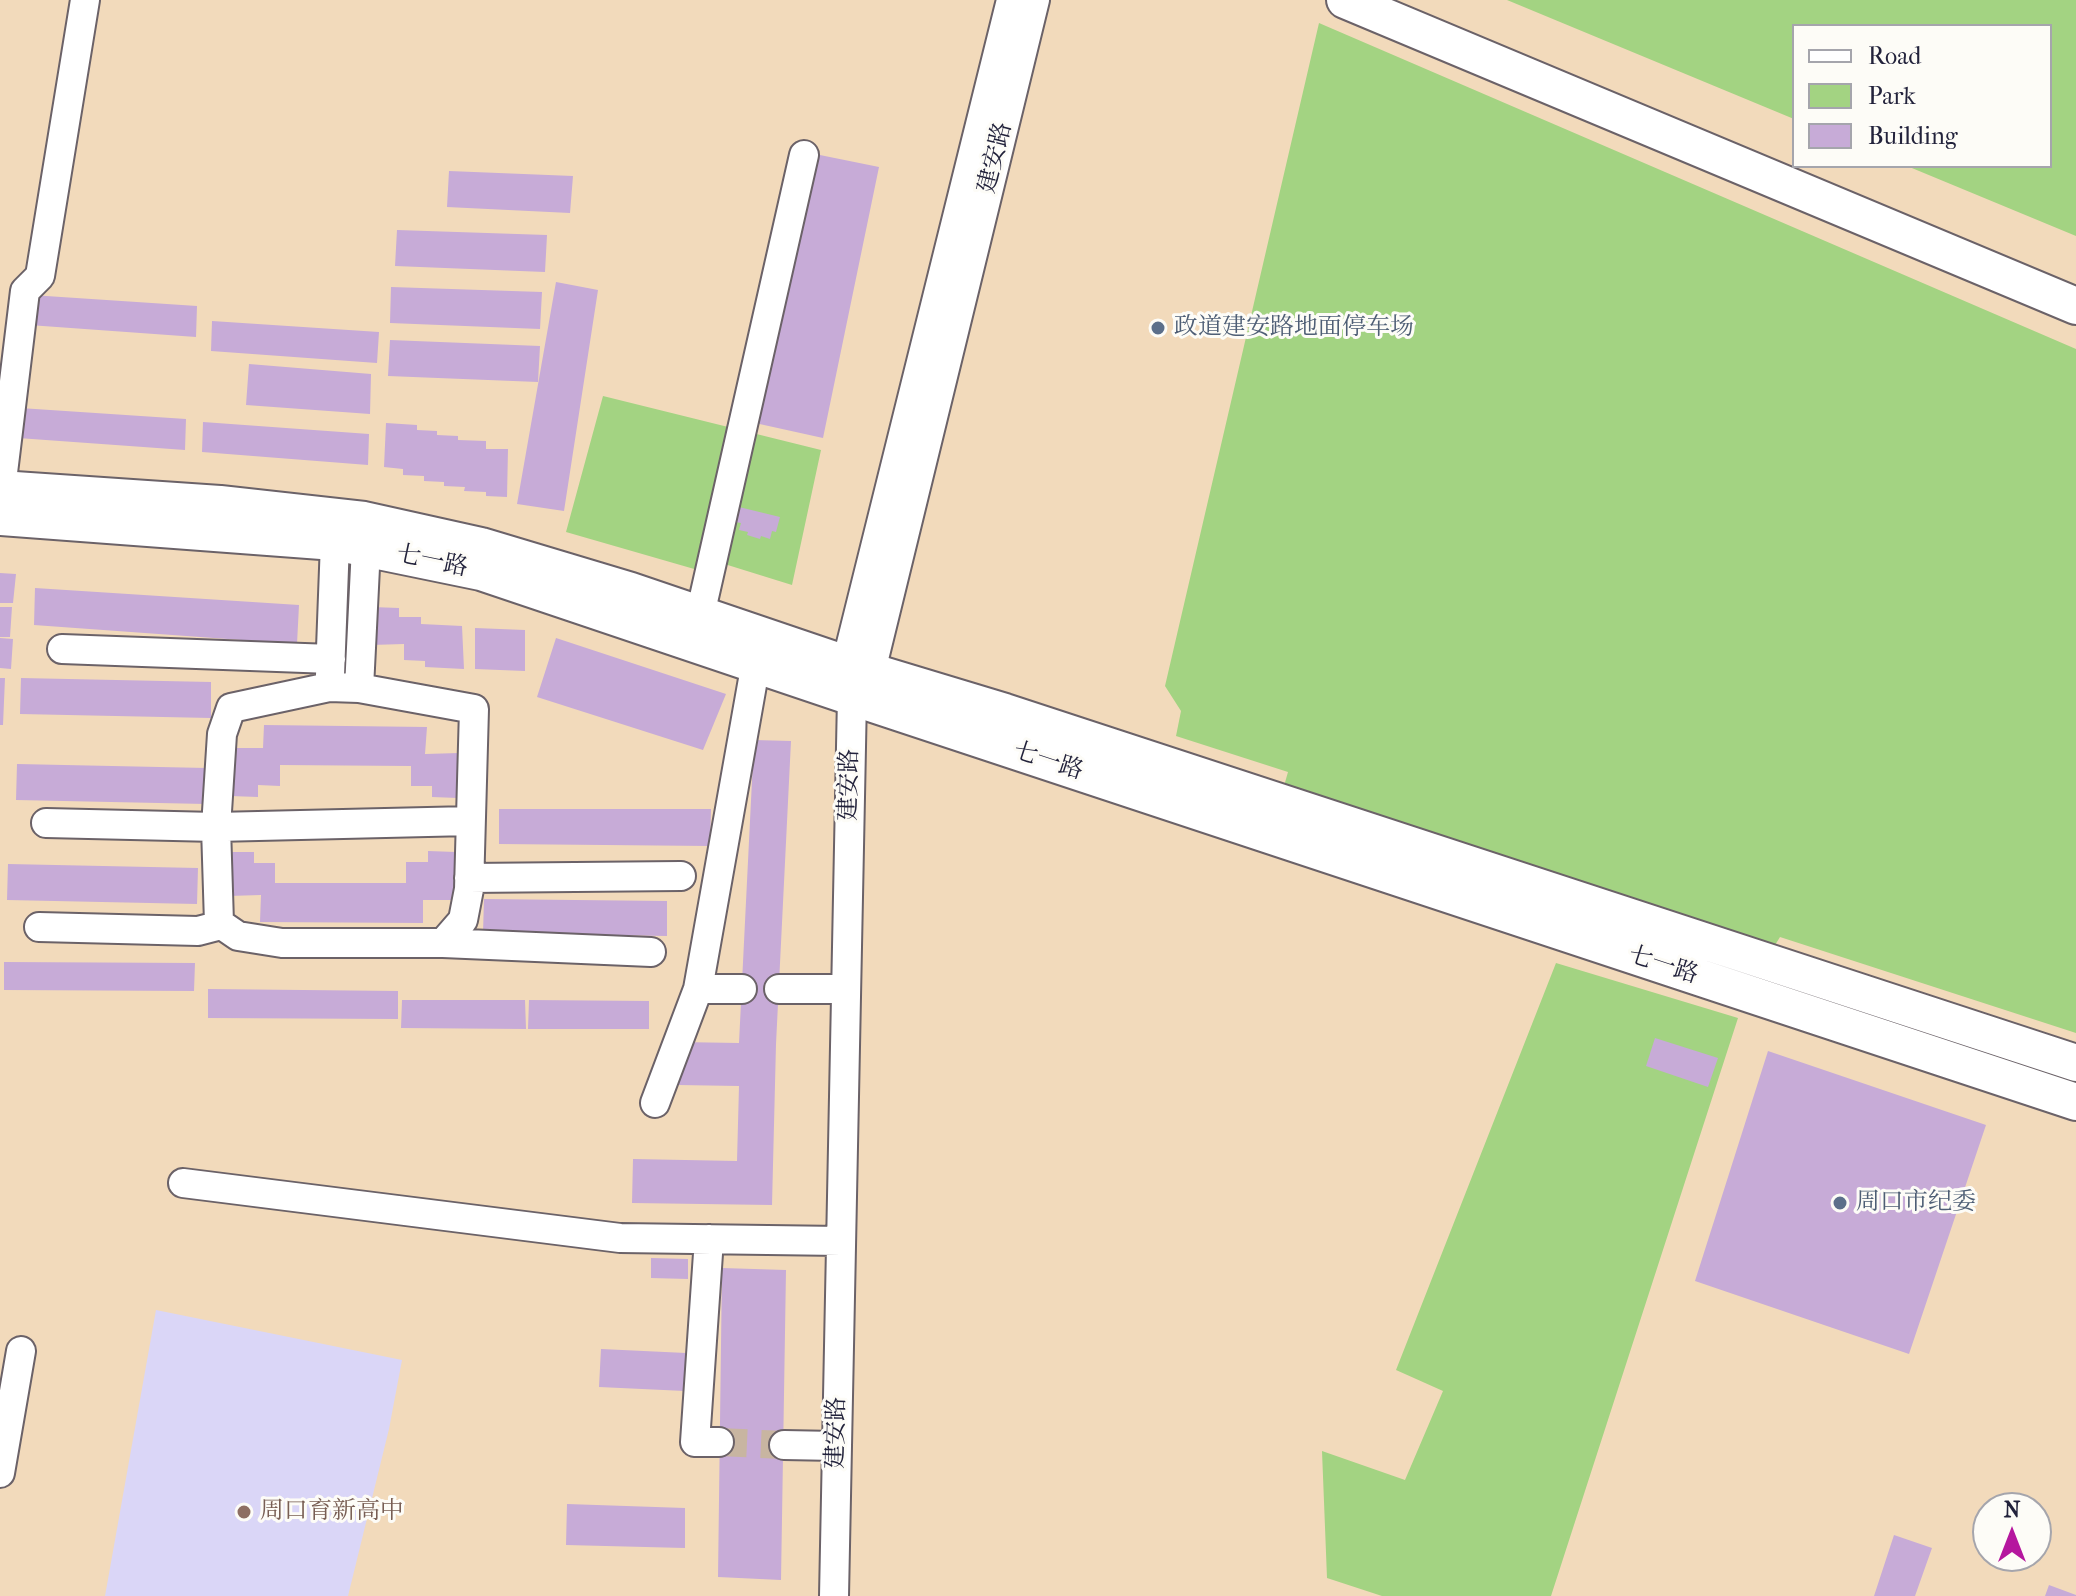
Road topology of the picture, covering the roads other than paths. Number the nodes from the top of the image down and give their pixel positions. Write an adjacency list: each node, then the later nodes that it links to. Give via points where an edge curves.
1 (85, 0): 11 (street, via 40,276 25,291)
2 (1011, 0): 18 (street)
3 (1035, 0): 18 (street, 建安路)
4 (1345, 0): 10 (main road)
5 (1406, 0): 7 (main road)
6 (804, 155): 14 (street)
7 (1792, 160)
8 (1810, 168): 9 (main road)
9 (2076, 280)
10 (2076, 306)
11 (0, 489): 14 (main road, 七一路, via 364,520 481,546)
12 (0, 517): 13 (main road, 七一路)
13 (351, 545): 16 (street); 18 (main road, 七一路, via 481,572); 20 (street)
14 (700, 615): 18 (main road, 七一路)
15 (62, 649): 16 (street)
16 (331, 659): 19 (street)
17 (755, 668): 30 (street)
18 (856, 677): 33 (street, 建安路); 34 (main road, 七一路, via 1005,712); 35 (main road, 七一路)
19 (329, 687): 20 (street); 23 (street, via 231,708 222,734)
20 (359, 688): 21 (street, via 474,709)
21 (470, 821): 23 (street); 25 (street)
22 (46, 823): 23 (street)
23 (216, 827): 26 (street)
24 (681, 876): 25 (street)
25 (469, 878): 28 (street, via 463,920)
26 (221, 925): 27 (street, via 198,931); 28 (street, via 238,936 282,943)
27 (39, 927)
28 (443, 943): 29 (street)
29 (651, 952)
30 (698, 989): 31 (street); 36 (street)
31 (742, 989)
32 (779, 989): 33 (street)
33 (846, 989): 39 (street, 建安路)
34 (2076, 1063)
35 (2076, 1102)
36 (655, 1103)
37 (183, 1183): 38 (street, via 620,1238)
38 (709, 1239): 39 (street); 41 (street, via 695,1442)
39 (841, 1241): 43 (street, 建安路)
40 (21, 1351): 44 (street)
41 (719, 1442)
42 (784, 1445): 43 (street)
43 (836, 1446): 45 (street, 建安路)
44 (0, 1473)
45 (834, 1596)

